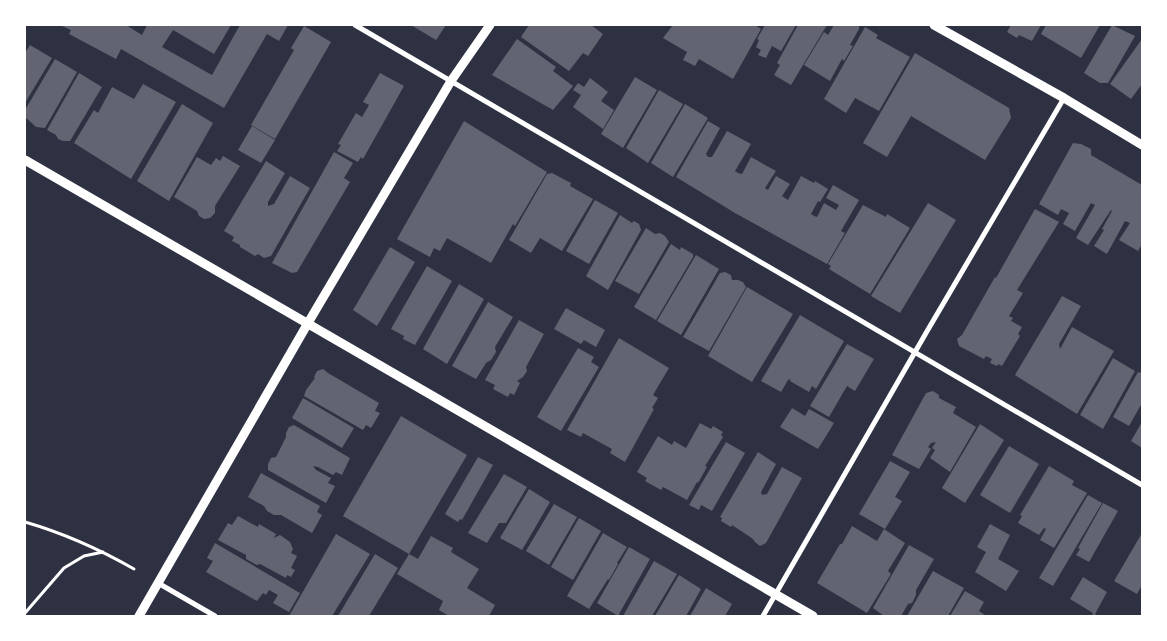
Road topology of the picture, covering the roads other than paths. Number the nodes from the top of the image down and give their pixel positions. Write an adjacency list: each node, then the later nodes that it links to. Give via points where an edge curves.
1 (355, 25): 4 (street)
2 (490, 25): 4 (street)
3 (934, 25): 5 (street)
4 (451, 81): 8 (street); 9 (street)
5 (1064, 98): 6 (street); 9 (street)
6 (1142, 145)
7 (25, 160): 8 (street)
8 (308, 323): 11 (street); 12 (street)
9 (915, 352): 10 (street); 12 (street)
10 (1142, 485)
11 (158, 583): 13 (street); 14 (street)
12 (776, 594): 15 (street); 16 (street)
13 (139, 616)
14 (215, 616)
15 (763, 616)
16 (814, 616)

